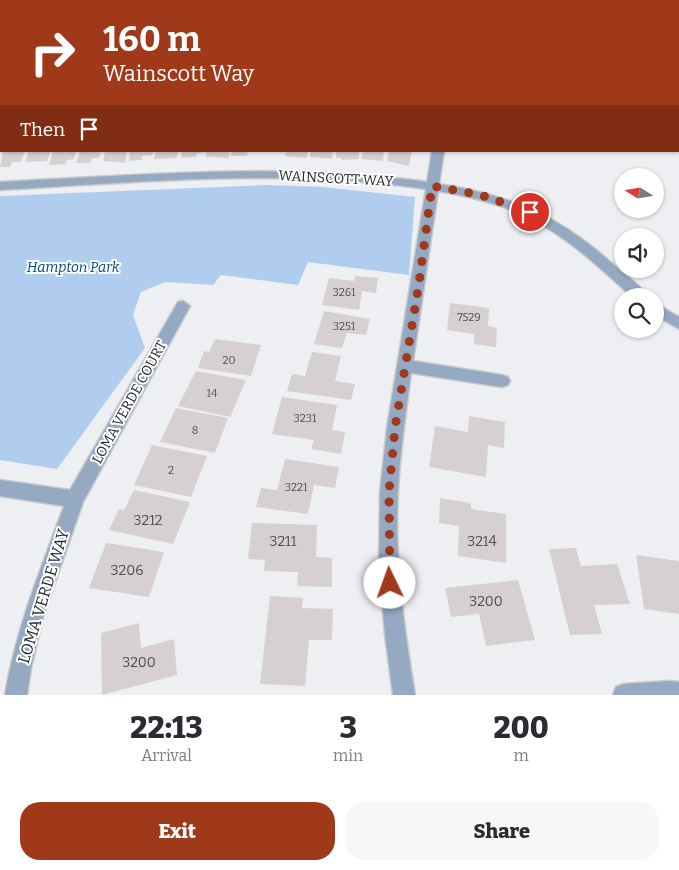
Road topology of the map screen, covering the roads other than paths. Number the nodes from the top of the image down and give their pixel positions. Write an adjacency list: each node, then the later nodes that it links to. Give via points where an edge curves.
1 (438, 152): 3 (street)
2 (0, 186): 3 (street, WAINSCOTT WAY, via 262,174 373,179)
3 (432, 186): 4 (street, WAINSCOTT WAY, via 481,195 545,219 593,252); 8 (street)
4 (631, 288)
5 (182, 306): 11 (street, LOMA VERDE COURT)
6 (664, 314): 7 (street)
7 (679, 324)
8 (406, 366): 9 (street); 14 (street, via 395,428 389,492 389,566)
9 (502, 382)
10 (0, 488): 11 (street)
11 (75, 498): 13 (street, LOMA VERDE WAY, via 32,617)
12 (679, 693): 15 (street)
13 (16, 695)
14 (404, 695)
15 (624, 695)

